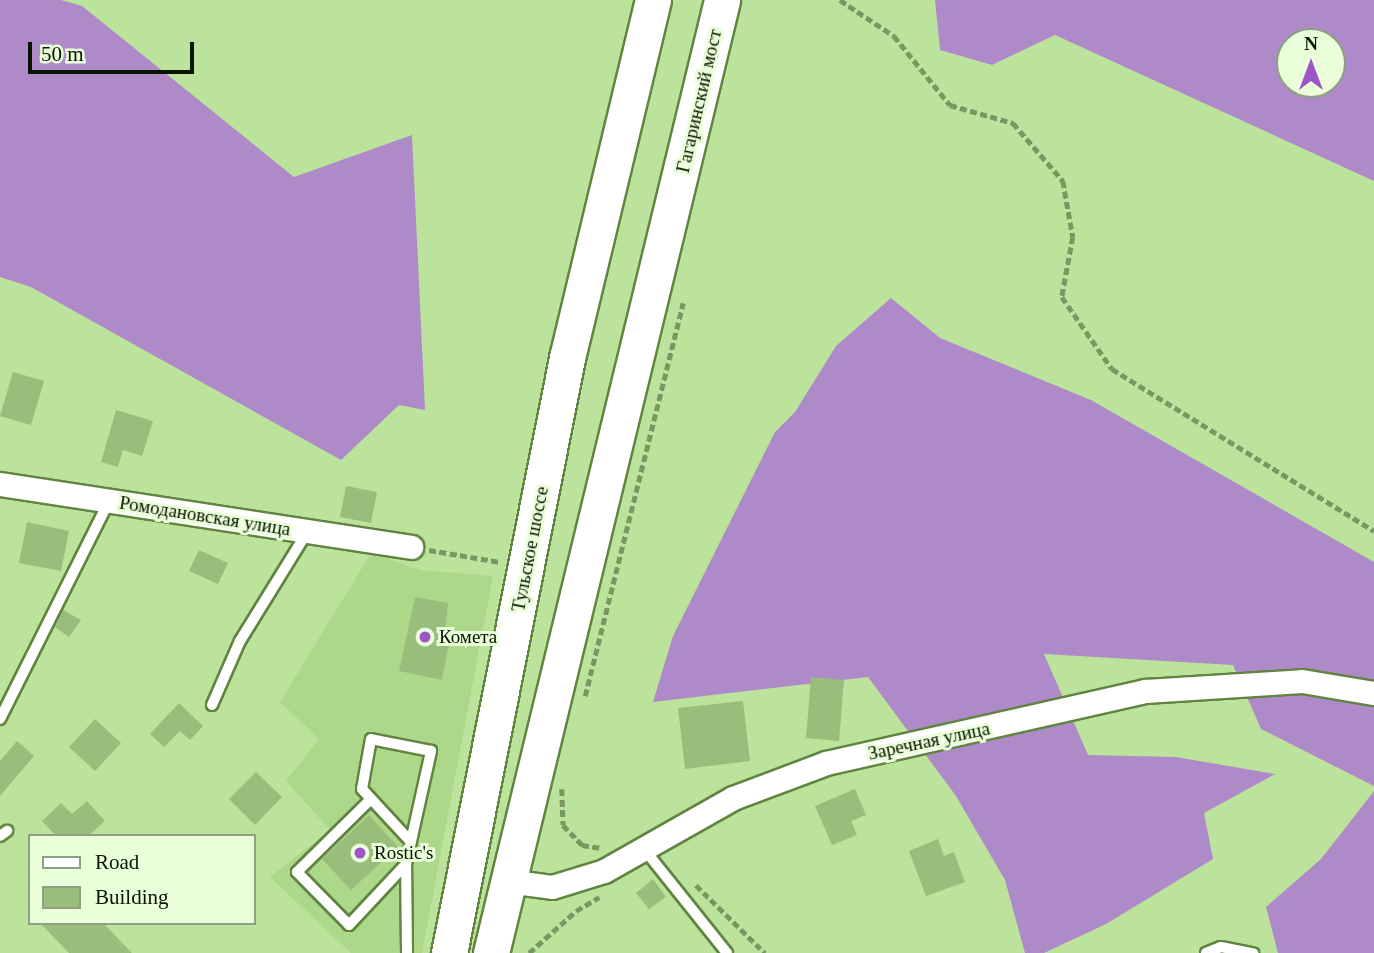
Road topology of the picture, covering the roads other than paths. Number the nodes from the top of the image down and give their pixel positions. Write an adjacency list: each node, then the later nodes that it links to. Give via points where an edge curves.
1 (653, 0): 16 (main road, Тульское шоссе, via 567,358)
2 (722, 0): 14 (main road, Гагаринский мост)
3 (0, 484): 4 (street, Ромодановская улица)
4 (109, 501): 5 (street, Ромодановская улица); 9 (lane)
5 (308, 531): 6 (street, Ромодановская улица); 8 (lane, via 240,640)
6 (411, 547)
7 (1374, 693): 12 (street, Заречная улица, via 1302,681 1145,691 825,763 733,798)
8 (212, 705)
9 (0, 719)
10 (371, 799): 11 (lane); 11 (lane, via 362,789 371,739 431,751); 13 (lane, via 296,872 349,925)
11 (411, 842): 13 (lane)
12 (650, 856): 14 (street, Заречная улица, via 552,887); 18 (lane)
13 (406, 864): 15 (lane)
14 (507, 881): 17 (main road)
15 (407, 953)
16 (449, 953)
17 (491, 953)
18 (727, 953)
19 (1206, 953): 20 (lane, via 1221,947)
20 (1253, 953)

